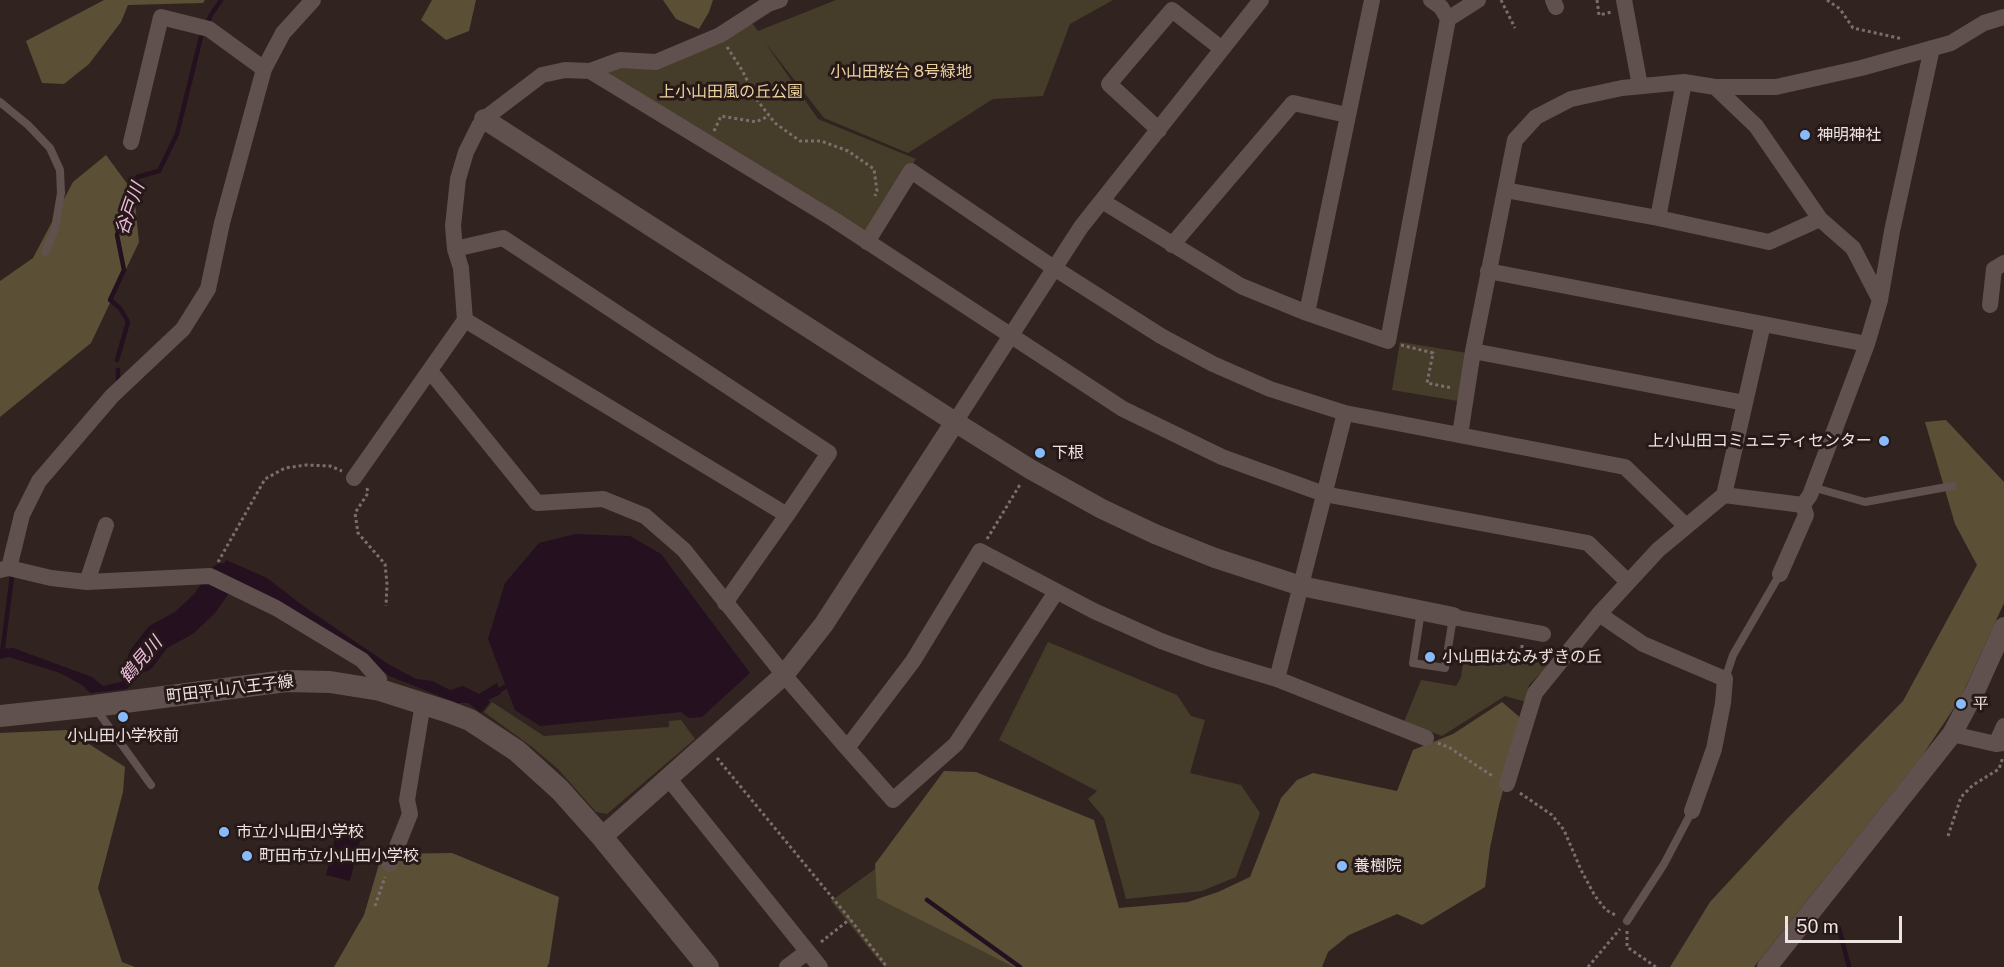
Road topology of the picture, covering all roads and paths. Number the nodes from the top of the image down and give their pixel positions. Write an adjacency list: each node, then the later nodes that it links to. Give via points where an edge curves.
1 (313, 0): 18 (street, via 283,33)
2 (780, 0): 14 (street)
3 (1261, 0): 17 (street)
4 (1372, 0): 24 (street)
5 (1431, 0): 12 (street, via 1442,7)
6 (1478, 0): 12 (street)
7 (1501, 0): 13 (path)
8 (1597, 0): 10 (path, via 1599,15)
9 (1827, 0): 15 (path, via 1840,9 1853,28)
10 (1625, 5): 21 (street)
11 (2004, 17): 16 (street)
12 (1448, 19): 48 (street)
13 (1515, 28)
14 (720, 35): 19 (street, via 656,62 620,60); 25 (path)
15 (1910, 40)
16 (1932, 48): 22 (street, via 1776,87); 42 (street)
17 (1222, 50): 27 (street); 27 (street, via 1172,10 1109,84)
18 (264, 69): 28 (street, via 203,27 161,17); 68 (street, via 208,289 183,329 112,396 39,481)
19 (590, 71): 26 (street, via 542,75); 29 (street)
20 (1684, 82): 21 (street); 22 (street); 33 (street)
21 (1640, 87): 30 (street, via 1571,99 1536,117 1515,140)
22 (1715, 87): 34 (street, via 1756,126)
23 (0, 102): 38 (lane, via 50,148 60,170 61,194 55,229)
24 (1347, 115): 36 (street, via 1293,103); 44 (street)
25 (770, 116): 29 (path, via 756,122 721,116); 31 (path, via 800,141 821,141 848,151 874,169 877,191)
26 (484, 119): 37 (street, via 466,152 458,179); 55 (street)
27 (1159, 130): 32 (street)
28 (131, 142)
29 (708, 143): 35 (street)
30 (1505, 190): 33 (street); 41 (street)
31 (873, 200)
32 (1102, 201): 36 (street); 40 (street)
33 (1658, 218): 34 (street, via 1769,242)
34 (1820, 219): 42 (street, via 1853,248)
35 (867, 242): 40 (street, via 911,171); 47 (street)
36 (1172, 245): 44 (street, via 1241,285)
37 (455, 249): 45 (street, via 461,268); 64 (street, via 503,238 829,453)
38 (45, 252)
39 (2004, 262): 43 (street, via 1994,269)
40 (1054, 268): 47 (street); 54 (street, via 1213,364)
41 (1488, 271): 46 (street); 50 (street)
42 (1880, 300): 49 (street)
43 (1990, 305)
44 (1307, 313): 48 (street)
45 (465, 320): 51 (street); 64 (street)
46 (1763, 324): 49 (street); 53 (street)
47 (1010, 337): 55 (street); 61 (street, via 1123,409 1222,458)
48 (1388, 341): 52 (path, via 1433,353 1427,383)
49 (1867, 344): 60 (street)
50 (1473, 351): 52 (street); 53 (street)
51 (430, 370): 58 (street); 75 (street, via 537,502 603,499 645,516 684,550)
52 (1467, 390): 56 (street)
53 (1745, 403): 62 (street)
54 (1345, 413): 56 (street); 61 (street)
55 (955, 422): 57 (street); 84 (street, via 824,624)
56 (1460, 435): 66 (street, via 1625,467)
57 (1030, 469): 67 (path); 73 (street, via 1155,534)
58 (354, 477): 70 (path, via 330,466 306,465 285,468 265,479); 76 (path, via 366,486 368,493 355,513 358,533 385,564)
59 (1952, 486): 60 (lane, via 1865,502)
60 (1812, 487): 63 (street)
61 (1324, 494): 72 (street, via 1588,543); 73 (street)
62 (1724, 495): 63 (street); 66 (street)
63 (1803, 505): 69 (street, via 1806,515)
64 (787, 514): 75 (street)
65 (106, 525): 71 (street)
66 (1686, 526): 72 (street)
67 (980, 551): 74 (street); 96 (street, via 913,661)
68 (4, 569): 71 (street)
69 (1780, 574): 86 (lane, via 1733,655)
70 (212, 576): 71 (street); 87 (street, via 276,608 362,660 380,679)
71 (87, 582)
72 (1628, 582): 78 (street)
73 (1301, 586): 77 (street); 85 (street)
74 (1056, 592): 85 (street, via 1161,641); 96 (street, via 956,744 893,800)
75 (725, 603): 84 (street)
76 (386, 606)
77 (1421, 611): 79 (street); 79 (lane, via 1413,663 1445,668)
78 (1599, 614): 83 (street); 86 (street, via 1642,644)
79 (1453, 616): 81 (street)
80 (2004, 627): 92 (street)
81 (1543, 634)
82 (1521, 650): 83 (path)
83 (1562, 659): 98 (street, via 1535,693)
84 (783, 675): 94 (street); 96 (street)
85 (1277, 679): 93 (street)
86 (1725, 679): 100 (street, via 1714,749)
87 (380, 690): 88 (main road, 町田平山八王子線); 89 (main road, 町田平山八王子線, via 330,682 286,681)
88 (423, 703): 102 (main road, 町田平山八王子線, via 470,720 517,751 560,790); 103 (street, via 407,800 410,814)
89 (94, 706): 90 (main road, 町田平山八王子線); 99 (lane)
90 (0, 716)
91 (2004, 726): 95 (street)
92 (1952, 734): 95 (street); 114 (street)
93 (1426, 738): 98 (path, via 1450,748)
94 (706, 746): 97 (street); 105 (path)
95 (2001, 747): 101 (path, via 1999,769 1961,797)
96 (847, 748)
97 (669, 779): 102 (street); 107 (street)
98 (1507, 784): 106 (path, via 1552,815 1564,830 1600,903)
99 (151, 785)
100 (1692, 811): 106 (lane)
101 (1948, 836)
102 (602, 837): 108 (main road, 町田平山八王子線)
103 (390, 864): 104 (path)
104 (375, 906)
105 (850, 919): 107 (path); 111 (path)
106 (1627, 921): 112 (path); 113 (path, via 1627,947)
107 (807, 952): 109 (street); 110 (street)
108 (708, 967)
109 (787, 967)
110 (820, 967)
111 (887, 967)
112 (1588, 967)
113 (1656, 967)
114 (1767, 967)

